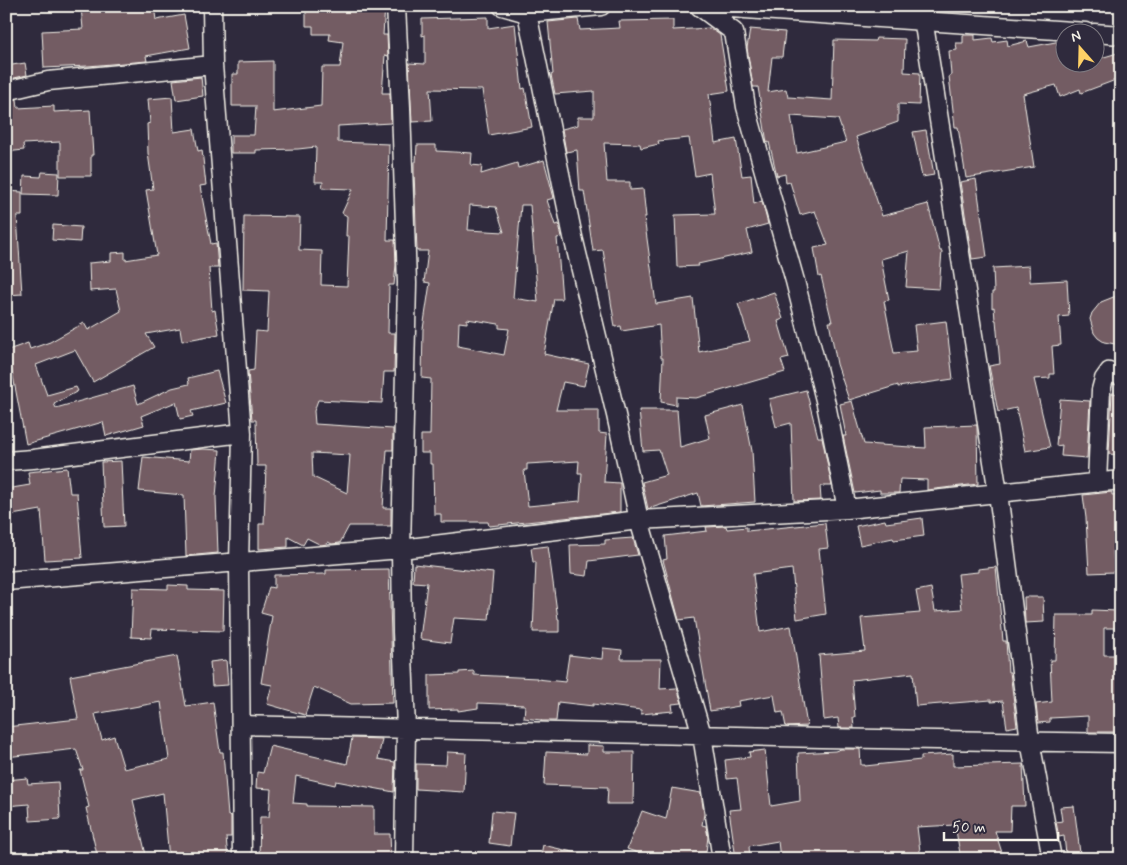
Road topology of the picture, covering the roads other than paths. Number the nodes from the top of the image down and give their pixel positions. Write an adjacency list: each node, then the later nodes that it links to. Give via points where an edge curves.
1 (212, 6): 11 (street)
2 (396, 6): 21 (street, via 406,283)
3 (502, 6): 6 (street)
4 (601, 6): 6 (street)
5 (700, 6): 7 (street); 19 (street, via 734,32 746,107 824,395)
6 (527, 10): 20 (street, via 573,237)
7 (922, 14): 8 (street); 18 (street)
8 (1054, 28)
9 (1104, 34): 10 (street)
10 (1121, 35)
11 (213, 65): 12 (street, via 48,81); 14 (street)
12 (6, 91)
13 (1121, 376): 17 (street, via 1109,372 1101,390)
14 (242, 433): 15 (street); 22 (street)
15 (6, 460)
16 (1121, 480): 17 (street)
17 (1097, 482): 18 (street)
18 (998, 493): 19 (street); 27 (street)
19 (847, 509): 20 (street)
20 (639, 520): 21 (street); 26 (street)
21 (401, 549): 22 (street); 25 (street)
22 (239, 564): 23 (street); 24 (street)
23 (6, 581)
24 (241, 725): 25 (street); 29 (street)
25 (406, 728): 26 (street); 30 (street)
26 (702, 734): 27 (street); 31 (street)
27 (1030, 741): 28 (street); 32 (street)
28 (1121, 743)
29 (242, 859)
30 (404, 859)
31 (722, 859)
32 (1052, 859)

